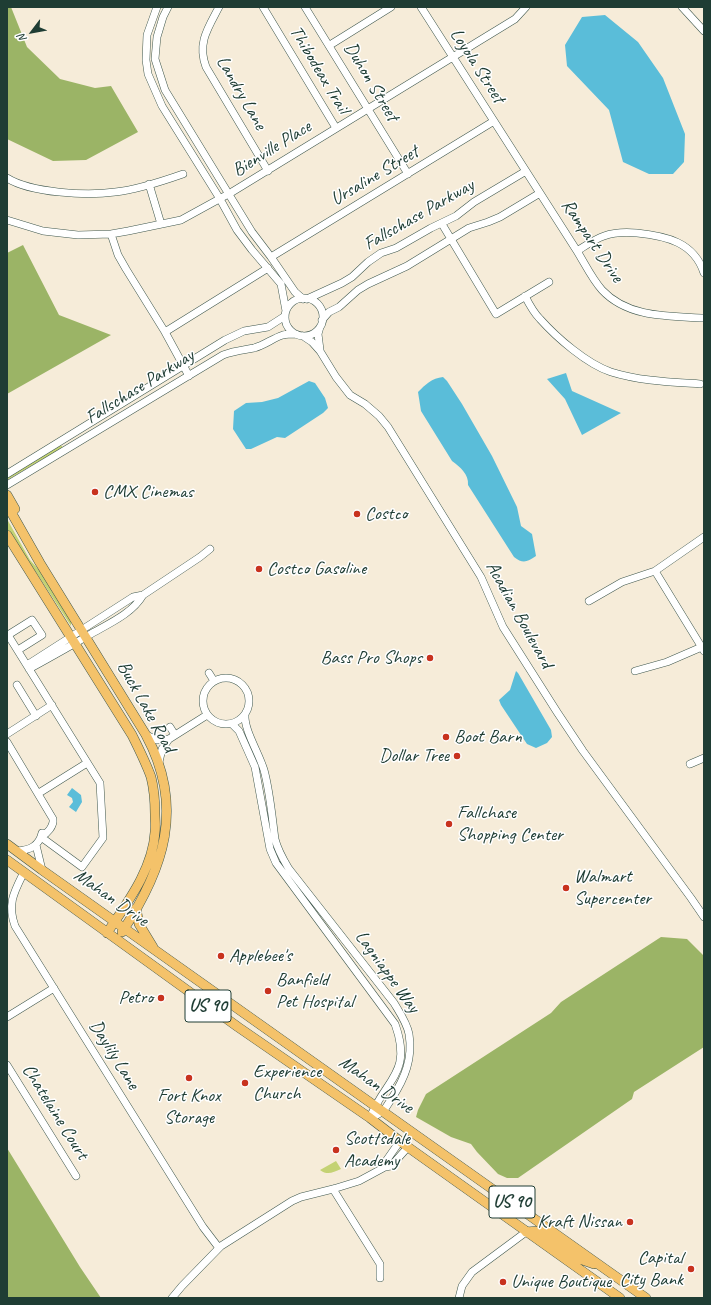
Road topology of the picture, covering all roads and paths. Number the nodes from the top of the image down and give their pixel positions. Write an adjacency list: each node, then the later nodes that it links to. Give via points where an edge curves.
1 (157, 7): 24 (street, via 147,35 148,74 162,106)
2 (168, 7): 23 (street, via 157,37 155,59 165,90)
3 (219, 7): 16 (street, Landry Lane, via 206,31 202,58)
4 (263, 7): 15 (street, Thibodeax Trail)
5 (391, 7): 11 (street)
6 (421, 7): 12 (street, Loyola Street)
7 (526, 7): 12 (street, Bienville Place, via 515,19)
8 (682, 7): 10 (street)
9 (307, 8): 11 (street, Duhon Street)
10 (704, 31)
11 (330, 46): 13 (street, Duhon Street)
12 (453, 57): 13 (street, Bienville Place); 14 (street, Loyola Street)
13 (368, 109): 15 (street, Bienville Place); 19 (street, Duhon Street)
14 (494, 121): 17 (street, Rampart Drive); 19 (street, Ursaline Street)
15 (336, 128): 16 (street, Bienville Place)
16 (268, 170): 23 (street, Bienville Place)
17 (526, 171): 22 (street, Rampart Drive); 27 (street, Fallschase Parkway)
18 (183, 174): 21 (street)
19 (408, 174): 31 (street, Ursaline Street)
20 (8, 181): 21 (street, via 63,193 116,192)
21 (149, 184): 26 (street)
22 (540, 193): 29 (street, Fallschase Parkway, via 500,217 469,228); 30 (street, Rampart Drive)
23 (229, 194): 24 (street, Bienville Place); 31 (street, via 252,232)
24 (220, 199): 26 (street, Bienville Place, via 181,220); 32 (street, via 237,230)
25 (7, 220): 28 (street, Bienville Place, via 43,231 78,235)
26 (161, 224): 28 (street, Bienville Place)
27 (442, 224): 29 (street); 36 (street, Fallschase Parkway, via 381,253 352,277)
28 (111, 234): 40 (street, via 118,255)
29 (451, 239): 35 (street, via 496,314); 39 (street, Fallschase Parkway, via 407,266 358,290 339,307 329,312)
30 (577, 251): 33 (street, via 603,236 616,233 655,235 686,247 696,257); 38 (street, Rampart Drive, via 602,291 621,305 641,313)
31 (272, 257): 36 (street, via 295,292)
32 (268, 268): 37 (street, via 281,284); 40 (street)
33 (704, 273)
34 (549, 282): 35 (street)
35 (525, 296): 45 (street, via 552,332 589,360 610,371 640,378)
36 (305, 299): 37 (street, via 292,303); 39 (street, via 312,300 319,306)
37 (286, 313): 41 (street, via 288,327); 43 (street, Fallschase Parkway, via 268,327 234,335)
38 (704, 318)
39 (322, 323): 41 (street, via 313,334); 42 (street, Acadian Boulevard, via 318,334)
40 (165, 332): 43 (street)
41 (300, 335): 42 (street, Acadian Boulevard, via 312,342); 44 (street, Fallschase Parkway, via 285,335 254,348 230,352)
42 (320, 351): 100 (street, Acadian Boulevard, via 343,387 379,416 388,427 482,577 503,627 557,712)
43 (183, 365): 44 (street); 46 (street, Fallschase Parkway)
44 (189, 376): 47 (street, Fallschase Parkway)
45 (700, 384)
46 (65, 438): 47 (street); 48 (street, Fallschase Parkway)
47 (71, 448): 49 (street, Fallschase Parkway)
48 (7, 474)
49 (7, 485)
50 (7, 495): 55 (main road, via 28,531)
51 (7, 505): 55 (main road, Buck Lake Road)
52 (7, 515): 57 (main road, via 31,558)
53 (7, 535): 62 (main road, Buck Lake Road)
54 (704, 537): 58 (street)
55 (28, 543): 57 (main road, Buck Lake Road)
56 (210, 549): 59 (street)
57 (40, 564): 61 (main road, Buck Lake Road)
58 (655, 572): 60 (street, via 622,582); 63 (street)
59 (143, 595): 61 (street, via 133,597); 61 (street, via 138,603 122,616)
60 (589, 601)
61 (83, 633): 62 (street); 78 (main road, Buck Lake Road)
62 (73, 640): 65 (street); 101 (main road, Buck Lake Road, via 135,742 149,773 155,804 155,833 146,866)
63 (703, 648): 67 (street)
64 (18, 650): 64 (street, via 42,635 32,620 8,635); 66 (street)
65 (52, 652): 66 (street); 66 (street, via 38,658)
66 (28, 667): 71 (street)
67 (635, 671)
68 (209, 673): 69 (street)
69 (214, 681): 72 (street, via 204,692 204,708); 73 (street, via 230,677 243,685 250,700)
70 (17, 684): 74 (street)
71 (52, 705): 74 (street); 83 (street)
72 (207, 714): 75 (street, via 216,722); 79 (street)
73 (245, 715): 75 (street); 86 (street, Lagniappe Way, via 245,722)
74 (36, 716): 77 (street)
75 (232, 724): 87 (street, Lagniappe Way, via 245,741)
76 (170, 727): 79 (street)
77 (7, 734)
78 (146, 735): 79 (street, via 158,740); 82 (main road, Buck Lake Road)
79 (172, 737): 82 (street, via 162,749)
80 (7, 742): 88 (street)
81 (704, 758): 84 (street)
82 (159, 762): 98 (main road, Buck Lake Road, via 167,804 166,828 162,852 153,876)
83 (87, 763): 88 (street); 89 (street, via 100,783 103,838 82,867)
84 (690, 764)
85 (272, 767): 86 (street)
86 (264, 770): 87 (street); 93 (street, Lagniappe Way)
87 (256, 772): 93 (street, Lagniappe Way, via 267,836)
88 (38, 793): 89 (street, via 54,822 45,836)
89 (41, 837): 91 (street)
90 (7, 844): 92 (main road, Mahan Drive / US 90)
91 (36, 845): 92 (street, via 25,851); 95 (street)
92 (17, 851): 95 (main road, Mahan Drive / US 90)
93 (276, 854): 97 (street, Lagniappe Way); 99 (street, Lagniappe Way, via 282,872)
94 (7, 860): 96 (main road, Mahan Drive / US 90)
95 (42, 870): 101 (main road, Mahan Drive / US 90)
96 (24, 872): 103 (main road, Mahan Drive / US 90); 108 (street, Daylily Lane, via 13,895 12,915 15,926)
97 (317, 904): 99 (street); 106 (street, Lagniappe Way)
98 (136, 908): 102 (main road, Buck Lake Road); 105 (main road, via 139,924)
99 (311, 910): 107 (street, Lagniappe Way)
100 (704, 918)
101 (115, 922): 102 (main road, Mahan Drive / US 90); 103 (main road, Buck Lake Road)
102 (124, 928): 104 (main road, Buck Lake Road); 105 (main road, Mahan Drive / US 90)
103 (107, 933): 104 (main road, Mahan Drive / US 90)
104 (116, 940): 111 (main road, Mahan Drive / US 90)
105 (156, 951): 110 (main road, Mahan Drive / US 90)
106 (358, 957): 107 (street); 114 (street, Lagniappe Way, via 394,1004 409,1033 408,1066 400,1086)
107 (350, 962): 113 (street, Lagniappe Way, via 395,1024 400,1038 399,1066 394,1078)
108 (54, 988): 109 (street); 122 (street, Daylily Lane, via 203,1227)
109 (7, 1017)
110 (274, 1034): 111 (main road, via 260,1036); 113 (main road, Mahan Drive / US 90)
111 (256, 1040): 115 (main road, Mahan Drive / US 90)
112 (7, 1065): 119 (street, Chatelaine Court)
113 (375, 1105): 114 (main road, Mahan Drive / US 90); 115 (street, Lagniappe Way)
114 (383, 1111): 115 (street, Lagniappe Way); 123 (main road, Mahan Drive / US 90)
115 (370, 1118): 116 (main road, Mahan Drive / US 90)
116 (400, 1141): 117 (main road, Mahan Drive / US 90); 118 (street, via 386,1161)
117 (408, 1147): 118 (street, via 391,1166); 121 (main road, Mahan Drive / US 90)
118 (385, 1167): 120 (street, via 359,1181)
119 (76, 1176)
120 (333, 1189): 122 (street, via 292,1201); 124 (street, via 380,1264)
121 (526, 1232): 123 (main road, via 538,1231 577,1258); 126 (street, via 468,1276); 127 (main road, Mahan Drive / US 90)
122 (219, 1248): 125 (street)
123 (605, 1268): 128 (main road, Mahan Drive / US 90)
124 (380, 1278)
125 (172, 1298)
126 (459, 1298)
127 (620, 1298)
128 (646, 1298)

